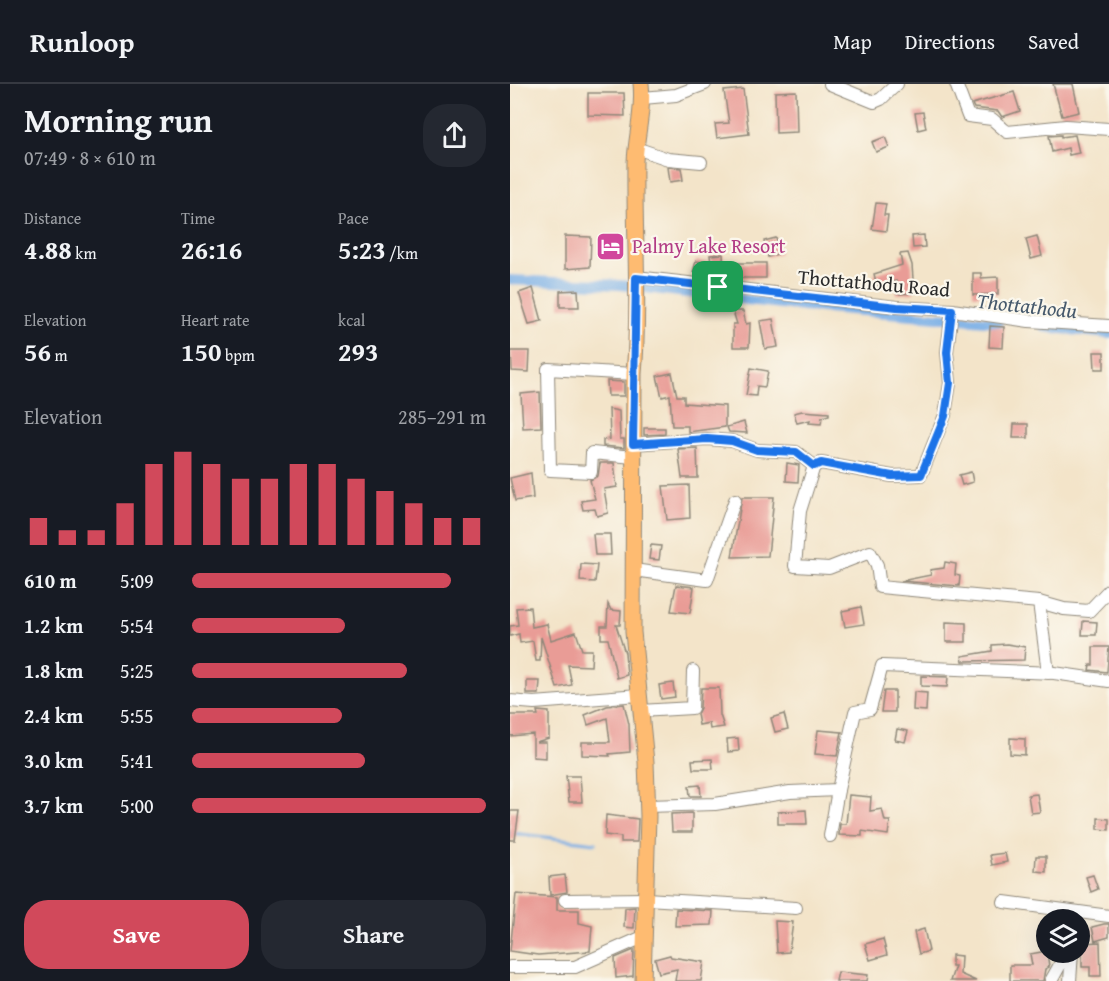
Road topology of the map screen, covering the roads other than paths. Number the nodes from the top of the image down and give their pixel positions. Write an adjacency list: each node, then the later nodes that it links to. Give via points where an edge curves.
1 (705, 84): 5 (street, via 676,95)
2 (830, 84): 3 (street, via 874,102)
3 (897, 84)
4 (956, 84): 6 (street, via 968,116 992,119 1007,132 1066,126)
5 (642, 91): 7 (main road)
6 (1109, 129)
7 (636, 148): 8 (street, via 668,159); 9 (main road)
8 (701, 162)
9 (636, 283): 10 (street, Thottathodu Road); 12 (main road)
10 (952, 315): 11 (street, Thottathodu Road); 14 (street, via 945,416 921,475 892,476 821,463)
11 (1109, 326)
12 (634, 375): 13 (main road); 13 (street, via 548,369 550,470 591,472 592,453)
13 (633, 451): 14 (street, via 707,439 732,441 757,450 796,452); 16 (main road)
14 (814, 466): 18 (street, via 800,511 795,566 829,568 870,552 877,565 880,587)
15 (735, 500): 16 (street, via 707,580)
16 (633, 570): 22 (main road)
17 (1109, 590): 18 (street, via 1089,611)
18 (1039, 602): 20 (street)
19 (693, 671): 24 (street, via 692,708)
20 (1047, 673): 21 (street); 25 (street, via 882,666 870,709 855,712)
21 (1109, 681)
22 (639, 694): 23 (street, via 534,703); 24 (main road)
23 (510, 701)
24 (640, 711): 26 (main road)
25 (838, 790): 26 (street, via 790,792 715,804); 27 (street)
26 (647, 806): 28 (main road)
27 (830, 836)
28 (646, 899): 29 (street); 31 (street); 35 (main road)
29 (565, 900)
30 (1004, 902): 32 (street)
31 (796, 908)
32 (1039, 909)
33 (1109, 916): 34 (street)
34 (1090, 917)
35 (643, 937): 38 (street, via 575,967); 39 (main road)
36 (1061, 963): 40 (street)
37 (1071, 963): 41 (street)
38 (510, 967)
39 (643, 981)
40 (1051, 981)
41 (1070, 981)

